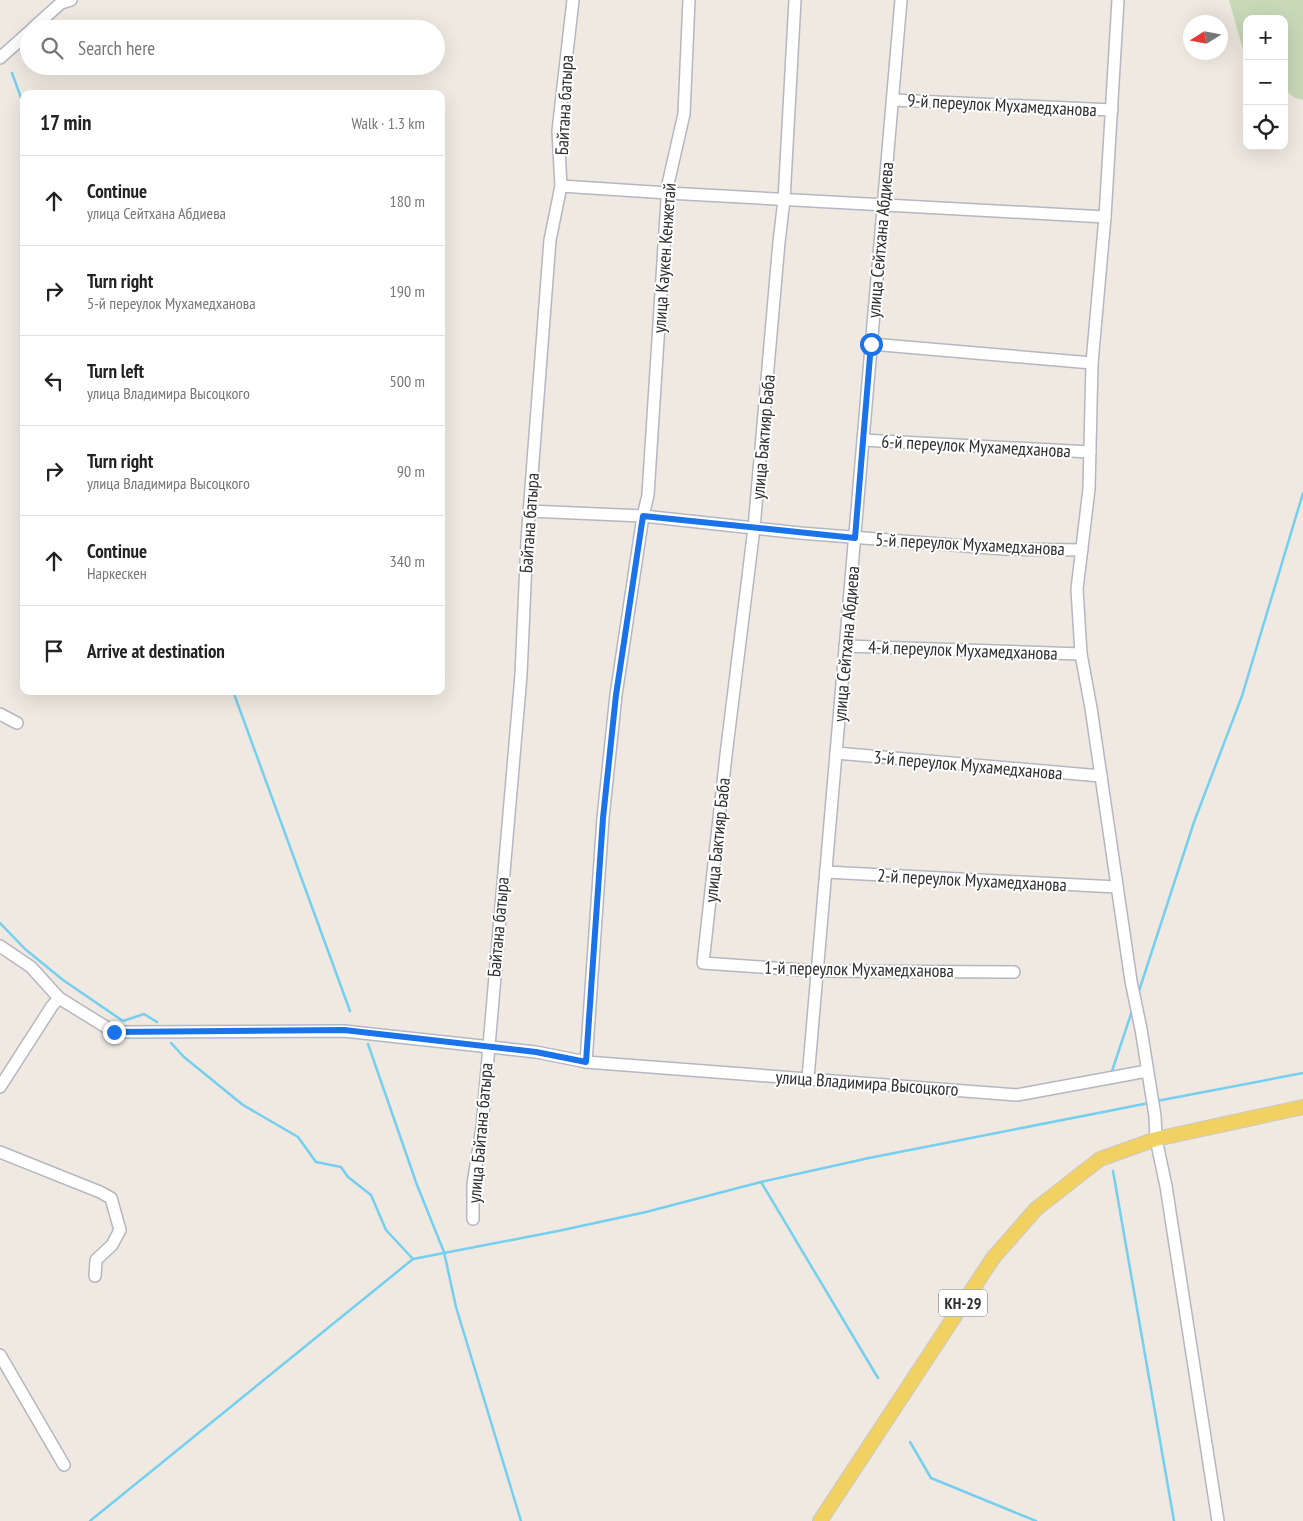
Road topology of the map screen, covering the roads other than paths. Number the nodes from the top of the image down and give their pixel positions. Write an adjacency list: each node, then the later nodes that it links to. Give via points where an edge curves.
1 (572, 0): 12 (street, Байтана батыра, via 558,131)
2 (689, 0): 13 (street, улица Каукен Кенжетай, via 684,114)
3 (795, 0): 14 (street, улица Бактияр Баба)
4 (901, 0): 10 (street, улица Сейтхана Абдиева)
5 (1118, 0): 11 (street)
6 (64, 1): 7 (street)
7 (42, 20)
8 (20, 40): 9 (street)
9 (0, 58)
10 (892, 100): 11 (street, 9-й переулок Мухамедханова); 15 (street, улица Сейтхана Абдиева)
11 (1112, 110): 16 (street)
12 (561, 186): 13 (street); 21 (street, Байтана батыра, via 550,240)
13 (668, 193): 14 (street); 22 (street, улица Каукен Кенжетай, via 648,495)
14 (784, 200): 15 (street); 23 (street, улица Бактияр Баба)
15 (884, 205): 16 (street); 17 (street, улица Сейтхана Абдиева)
16 (1105, 217): 18 (street)
17 (871, 344): 18 (street); 19 (street, улица Сейтхана Абдиева)
18 (1092, 364): 20 (street)
19 (863, 440): 20 (street, 6-й переулок Мухамедханова); 24 (street, улица Сейтхана Абдиева)
20 (1090, 452): 25 (street)
21 (530, 511): 22 (street, 5-й переулок Мухамедханова); 39 (street, Байтана батыра, via 521,684)
22 (643, 516): 23 (street, 5-й переулок Мухамедханова); 40 (street, via 616,695 603,818)
23 (754, 528): 24 (street, 5-й переулок Мухамедханова); 35 (street, улица Бактияр Баба)
24 (855, 538): 25 (street, 5-й переулок Мухамедханова, via 1004,549); 26 (street, улица Сейтхана Абдиева)
25 (1082, 550): 27 (street, via 1077,589)
26 (845, 646): 27 (street, 4-й переулок Мухамедханова); 30 (street, улица Сейтхана Абдиева)
27 (1081, 654): 31 (street)
28 (0, 714): 29 (street)
29 (17, 723)
30 (836, 753): 31 (street, 3-й переулок Мухамедханова); 32 (street, улица Сейтхана Абдиева)
31 (1101, 776): 33 (street)
32 (826, 872): 33 (street, 2-й переулок Мухамедханова); 36 (street, улица Сейтхана Абдиева)
33 (1117, 888): 41 (street)
34 (0, 946): 38 (street, улица Владимира Высоцкого, via 31,967)
35 (703, 963): 36 (street, 1-й переулок Мухамедханова)
36 (817, 971): 37 (street, 1-й переулок Мухамедханова); 42 (street, улица Сейтхана Абдиева)
37 (1014, 972)
38 (59, 998): 39 (street, улица Владимира Высоцкого, via 114,1032 344,1030); 43 (street)
39 (488, 1047): 40 (street, улица Владимира Высоцкого); 47 (street, улица Байтана батыра, via 482,1127 473,1184)
40 (586, 1062): 42 (street, улица Владимира Высоцкого)
41 (1147, 1071): 42 (street, улица Владимира Высоцкого, via 1017,1095); 45 (street)
42 (808, 1078)
43 (0, 1087)
44 (1303, 1107): 45 (main road, КН-29)
45 (1156, 1139): 51 (main road, КН-29, via 1100,1159 1036,1209 993,1258); 52 (street)
46 (0, 1152): 48 (street, via 110,1198 120,1230 112,1245 96,1260)
47 (473, 1219)
48 (95, 1276)
49 (0, 1355): 50 (street)
50 (64, 1465)
51 (820, 1521)
52 (1218, 1521)

